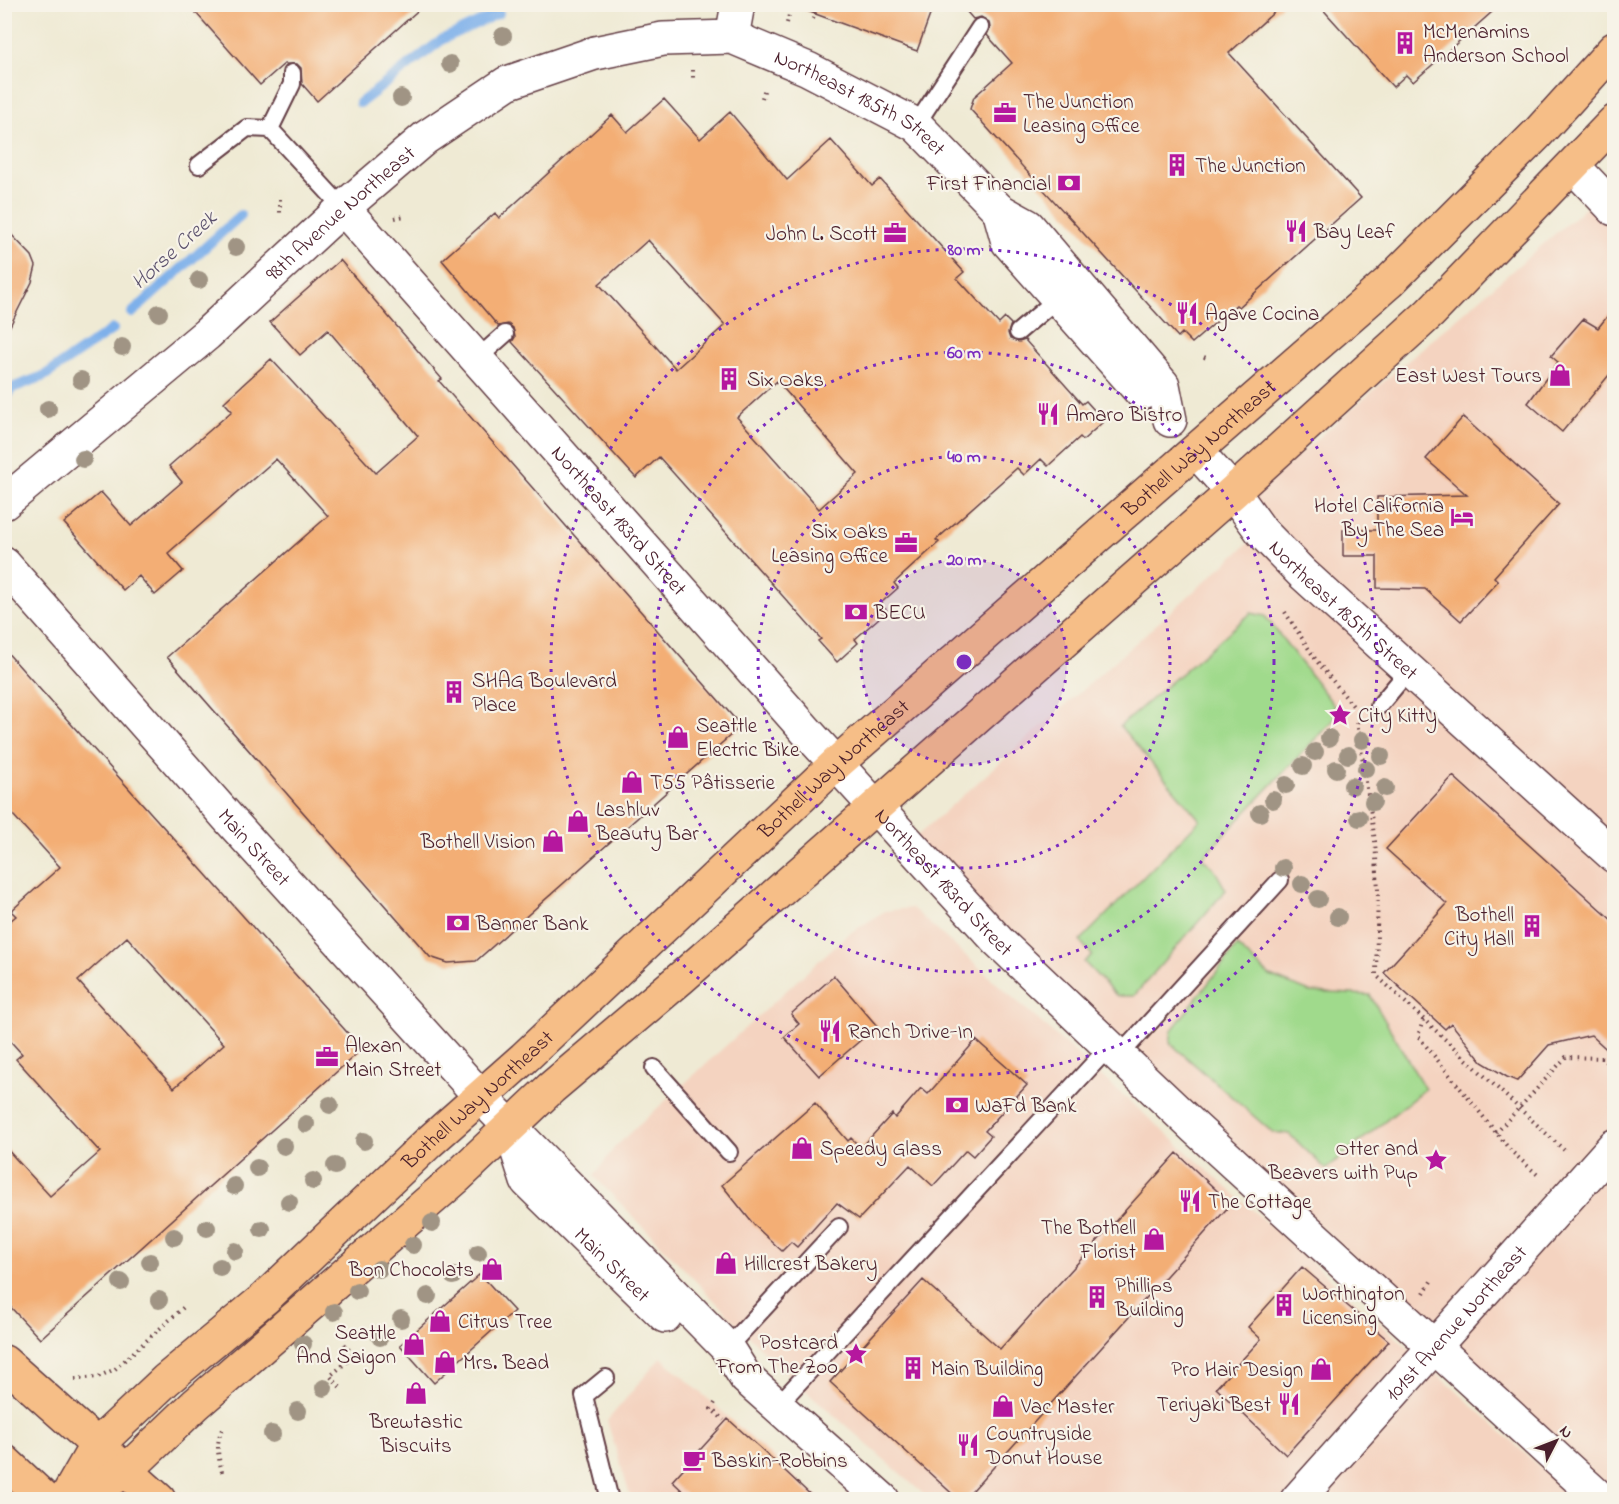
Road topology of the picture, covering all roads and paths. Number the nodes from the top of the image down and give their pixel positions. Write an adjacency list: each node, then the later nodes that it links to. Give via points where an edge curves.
1 (738, 4): 7 (street)
2 (818, 4): 4 (path)
3 (790, 10): 5 (path)
4 (813, 19)
5 (786, 26)
6 (980, 27): 13 (lane)
7 (732, 37): 13 (street, Northeast 185th Street, via 808,69); 18 (street, 98th Avenue Northeast, via 663,39 595,53 507,83 425,138)
8 (1614, 49): 27 (main road, Bothell Way Northeast, via 1537,134 1389,282)
9 (693, 70): 11 (path)
10 (292, 73): 14 (lane, via 292,84)
11 (693, 81)
12 (1614, 122): 16 (main road, Bothell Way Northeast)
13 (916, 125): 20 (street, Northeast 185th Street)
14 (270, 129): 15 (lane, via 247,128); 18 (lane)
15 (199, 165)
16 (1574, 168): 19 (street); 28 (main road, Bothell Way Northeast, via 1430,313)
17 (280, 199): 21 (path)
18 (343, 208): 25 (street, Northeast 183rd Street); 29 (street, 98th Avenue Northeast, via 207,334)
19 (1614, 209)
20 (999, 210): 22 (street, Northeast 185th Street, via 1008,242); 26 (street, Northeast 185th Street, via 1028,226 1157,377 1163,385)
21 (280, 216)
22 (1057, 299): 23 (lane); 26 (street, Northeast 185th Street, via 1146,399)
23 (1018, 332)
24 (505, 334): 25 (lane)
25 (478, 358): 36 (street, Northeast 183rd Street)
26 (1170, 420): 27 (street, Northeast 185th Street)
27 (1197, 452): 28 (street, Northeast 185th Street); 36 (main road, Bothell Way Northeast)
28 (1233, 492): 32 (street, Northeast 185th Street, via 1262,532 1302,573); 37 (main road, Bothell Way Northeast)
29 (4, 503)
30 (4, 564): 44 (street, Main Street)
31 (1286, 612): 34 (path, via 1316,660)
32 (1409, 670): 33 (lane); 38 (street, Northeast 185th Street)
33 (1379, 706)
34 (1355, 708)
35 (1356, 719): 40 (path, via 1376,850 1376,975)
36 (837, 763): 37 (street, Northeast 183rd Street); 44 (main road, Bothell Way Northeast, via 525,1058)
37 (876, 807): 41 (street, Northeast 183rd Street, via 998,941); 46 (main road, Bothell Way Northeast)
38 (1614, 856)
39 (1280, 880): 41 (lane)
40 (1423, 1020): 45 (path); 47 (path, via 1418,1036)
41 (1114, 1052): 57 (street, Northeast 183rd Street); 65 (lane)
42 (654, 1068): 50 (lane)
43 (1614, 1068): 45 (path, via 1603,1058 1566,1057)
44 (480, 1095): 46 (street, Main Street); 68 (main road, Bothell Way Northeast, via 265,1298 166,1380)
45 (1519, 1107): 47 (path); 48 (path)
46 (510, 1127): 58 (street, Main Street); 61 (street, Main Street, via 527,1181 714,1363); 70 (main road, Bothell Way Northeast)
47 (1496, 1133): 51 (path)
48 (1557, 1143)
49 (1614, 1146): 57 (street, 101st Avenue Northeast)
50 (729, 1152)
51 (1544, 1180)
52 (839, 1227): 58 (lane)
53 (1433, 1278): 54 (path)
54 (1422, 1296)
55 (186, 1305): 62 (path, via 115,1369 98,1377)
56 (342, 1341): 63 (path, via 354,1356 330,1376)
57 (1436, 1346): 78 (street, 101st Avenue Northeast); 79 (street, Northeast 183rd Street)
58 (728, 1348): 61 (street, Main Street)
59 (4, 1362): 68 (main road)
60 (606, 1378): 76 (lane, via 584,1396)
61 (746, 1378): 65 (street, Main Street)
62 (73, 1379)
63 (340, 1387)
64 (715, 1403): 66 (path, via 711,1409)
65 (777, 1406): 77 (street, Main Street)
66 (724, 1420)
67 (227, 1422): 71 (path, via 218,1440)
68 (96, 1446): 70 (main road); 73 (main road, Bothell Way Northeast)
69 (4, 1461): 72 (main road)
70 (127, 1470): 74 (main road, Bothell Way Northeast); 75 (main road)
71 (222, 1472)
72 (46, 1500)
73 (65, 1500)
74 (77, 1500)
75 (159, 1500)
76 (610, 1500)
77 (883, 1500)
78 (1297, 1500)
79 (1602, 1500)

